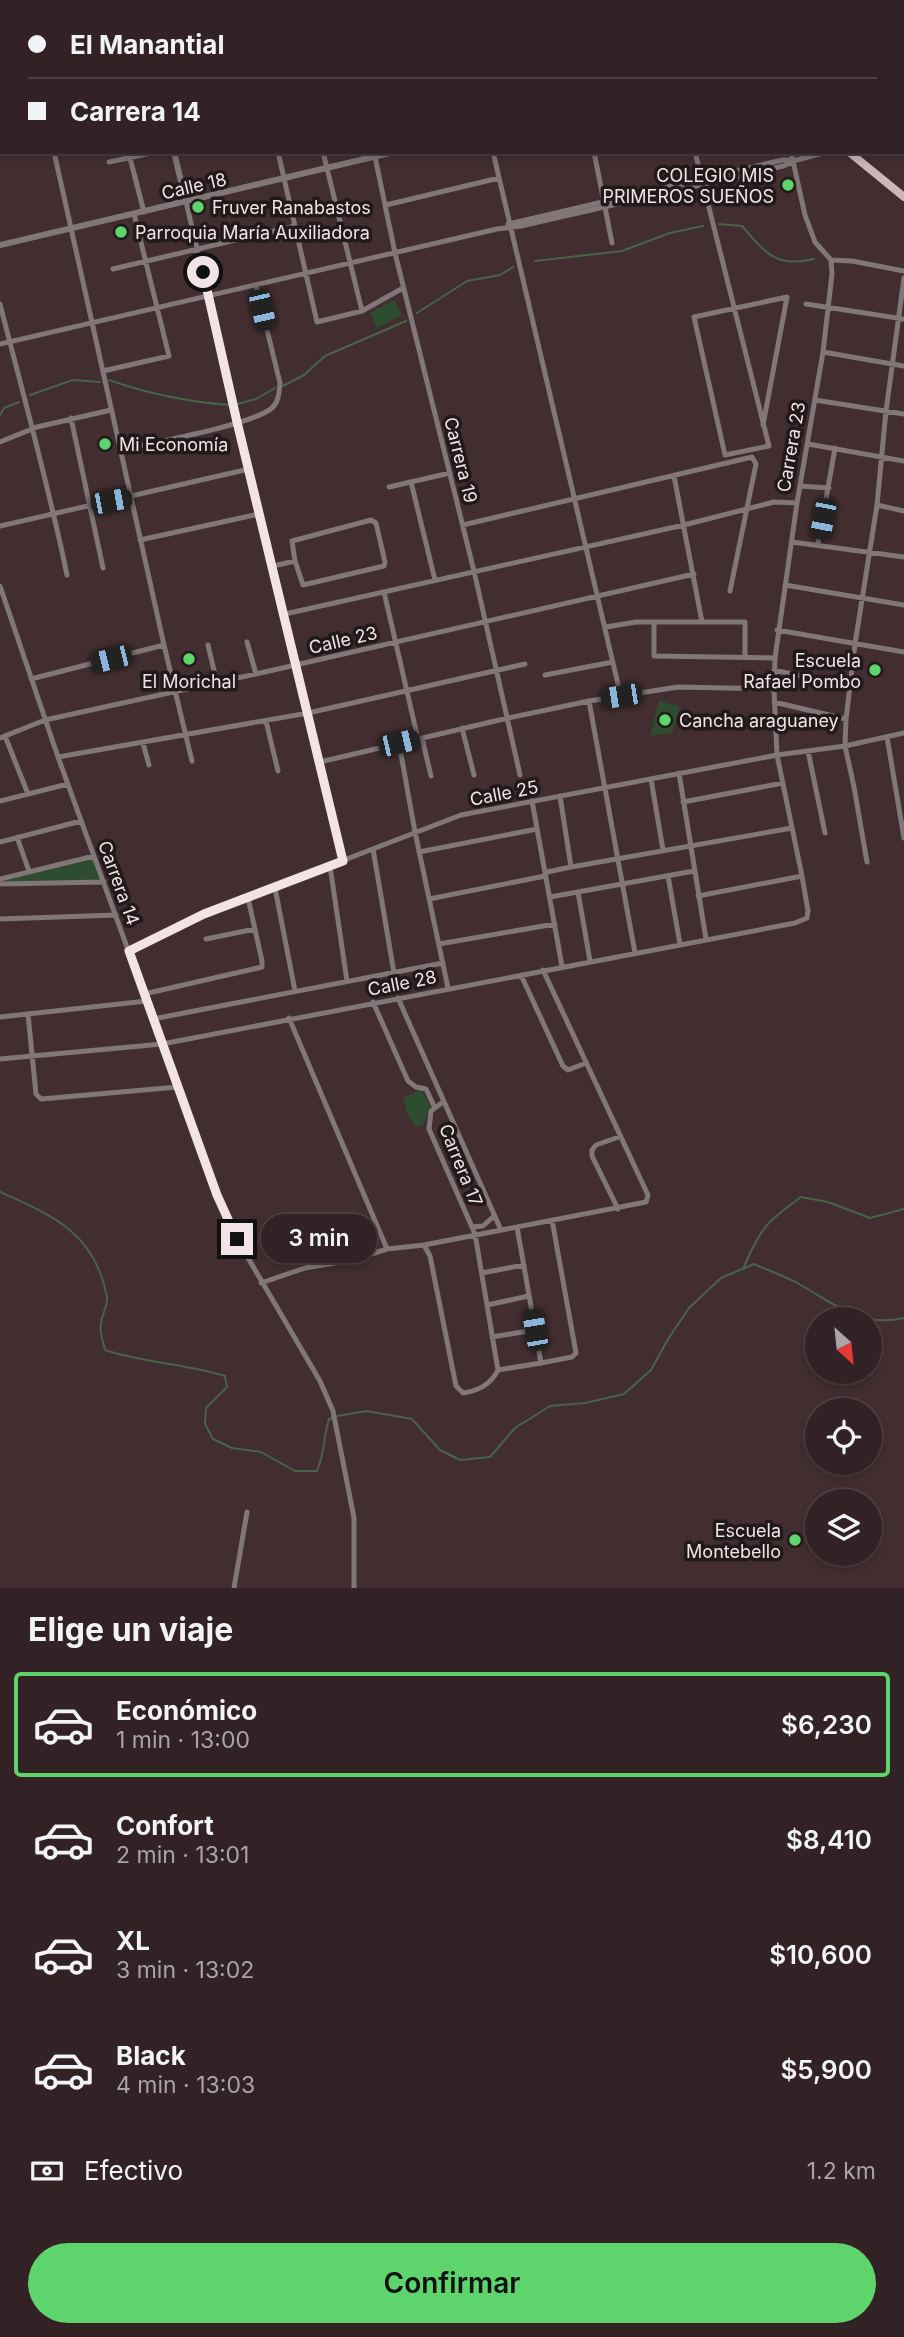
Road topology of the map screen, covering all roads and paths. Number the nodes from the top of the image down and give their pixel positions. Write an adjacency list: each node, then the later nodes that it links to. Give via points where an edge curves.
1 (54, 154): 28 (street)
2 (147, 154): 13 (street)
3 (174, 154): 21 (street)
4 (278, 154): 18 (street)
5 (323, 154): 16 (street)
6 (493, 154): 17 (street)
7 (594, 154): 22 (street)
8 (695, 154): 19 (street)
9 (792, 154): 14 (street)
10 (820, 154): 14 (street)
11 (851, 154): 20 (main road)
12 (374, 155): 16 (street, Calle 18); 23 (street, Carrera 19)
13 (130, 158): 15 (street); 24 (street)
14 (794, 161): 19 (street, via 782,160); 33 (street, via 815,242)
15 (109, 162)
16 (327, 169): 18 (street, Calle 18); 35 (street)
17 (499, 178): 23 (street); 27 (street)
18 (284, 179): 21 (street, Calle 18); 26 (street)
19 (702, 181): 22 (street); 47 (street)
20 (904, 197)
21 (186, 202): 24 (street, Calle 18); 31 (street)
22 (605, 204): 27 (street); 29 (street)
23 (386, 205): 32 (street, Carrera 19)
24 (144, 212): 25 (street, Calle 18)
25 (134, 214): 28 (street, Calle 18); 34 (street)
26 (295, 226): 31 (street); 38 (street)
27 (507, 226): 32 (street); 79 (street)
28 (71, 229): 30 (street, Calle 18); 50 (street)
29 (612, 243)
30 (0, 245)
31 (197, 248): 34 (street); 42 (street)
32 (395, 253): 35 (street); 41 (street, Carrera 19)
33 (831, 260): 37 (street); 45 (street, Carrera 23)
34 (146, 261): 36 (street); 46 (street)
35 (350, 263): 38 (street); 48 (street)
36 (113, 269)
37 (904, 271)
38 (306, 273): 40 (street); 48 (street, via 317,322)
39 (904, 278): 49 (street)
40 (256, 285): 42 (street); 62 (street, via 279,395 275,405 262,414)
41 (403, 288): 48 (street); 72 (street, Carrera 19)
42 (209, 296): 46 (street); 62 (street)
43 (0, 304): 51 (street)
44 (806, 304): 45 (street)
45 (828, 307): 49 (street); 53 (street, Carrera 23)
46 (157, 308): 50 (street); 56 (street, via 169,356)
47 (734, 308): 63 (street); 63 (street, via 788,297); 63 (street, via 694,317 725,455 769,446)
48 (362, 311)
49 (902, 319): 54 (street)
50 (92, 324): 51 (street); 56 (street)
51 (10, 342): 52 (street); 64 (street)
52 (0, 344)
53 (822, 352): 54 (street); 57 (street, Carrera 23)
54 (894, 364): 55 (street); 59 (street)
55 (904, 366)
56 (103, 371): 58 (street)
57 (815, 400): 59 (street); 66 (street, Carrera 23)
58 (111, 410): 61 (street); 68 (street)
59 (887, 411): 60 (street); 69 (street)
60 (904, 414)
61 (71, 418): 64 (street); 81 (street)
62 (237, 422): 68 (street); 71 (street)
63 (763, 425)
64 (32, 430): 65 (street); 85 (street)
65 (0, 442)
66 (808, 444): 67 (street); 75 (street, Carrera 23)
67 (835, 448): 69 (street); 77 (street)
68 (120, 450): 78 (street)
69 (881, 456): 70 (street); 82 (street)
70 (904, 461)
71 (248, 469): 78 (street); 86 (street)
72 (450, 473): 74 (street); 87 (street, Carrera 19)
73 (674, 476): 79 (street); 83 (street, via 748,457 755,460); 89 (street)
74 (411, 482): 76 (street); 102 (street)
75 (800, 486): 77 (street); 80 (street, Carrera 23)
76 (389, 487)
77 (828, 491): 92 (street)
78 (131, 497): 81 (street); 90 (street)
79 (575, 499): 87 (street); 93 (street)
80 (797, 503): 83 (street, via 782,501); 91 (street, Carrera 23)
81 (91, 505): 85 (street); 98 (street)
82 (877, 505): 84 (street); 94 (street)
83 (747, 509): 89 (street); 105 (street)
84 (904, 511)
85 (54, 513): 88 (street); 101 (street)
86 (260, 514): 90 (street); 97 (street)
87 (463, 525): 99 (street, Carrera 19)
88 (0, 526)
89 (684, 526): 93 (street); 100 (street)
90 (140, 540): 119 (street)
91 (792, 541): 92 (street); 103 (street, Carrera 23)
92 (818, 544): 94 (street)
93 (587, 547): 99 (street); 107 (street)
94 (871, 551): 95 (street); 108 (street)
95 (904, 557)
96 (295, 561): 96 (street, via 303,585 381,567 385,562 372,520 292,541); 97 (street)
97 (273, 566): 110 (street)
98 (103, 568)
99 (474, 571): 102 (street); 111 (street, Carrera 19)
100 (694, 574): 107 (street, Calle 23); 113 (street)
101 (66, 575)
102 (435, 580): 106 (street)
103 (785, 585): 108 (street); 115 (street, Carrera 23)
104 (0, 586): 131 (street, Carrera 14)
105 (730, 591)
106 (384, 592): 110 (street); 117 (street)
107 (598, 596): 111 (street, Calle 23); 114 (street)
108 (862, 598): 109 (street); 118 (street)
109 (904, 605)
110 (285, 614): 126 (street)
111 (486, 622): 117 (street, Calle 23); 127 (street, Carrera 19)
112 (654, 622): 113 (street); 114 (street); 122 (street, via 654,656)
113 (702, 622): 122 (street, via 745,622)
114 (606, 627): 124 (street)
115 (777, 630): 118 (street); 123 (street, Carrera 23)
116 (247, 642): 129 (street)
117 (395, 642): 126 (street, Calle 23); 135 (street)
118 (855, 644): 121 (street); 133 (street)
119 (163, 645): 131 (street); 136 (street)
120 (208, 645): 132 (street)
121 (904, 652)
122 (745, 657): 123 (street)
123 (775, 657): 128 (street, Carrera 23)
124 (613, 662): 130 (street); 137 (street)
125 (525, 664): 127 (street)
126 (296, 665): 129 (street, Calle 23); 140 (street)
127 (497, 670): 135 (street); 141 (street, Carrera 19)
128 (774, 670): 133 (street); 134 (street, Carrera 23)
129 (256, 674): 132 (street, Calle 23)
130 (545, 676)
131 (31, 679): 143 (street, Carrera 14)
132 (218, 683): 136 (street, Calle 23)
133 (850, 687): 142 (street)
134 (774, 688): 137 (street, via 678,688); 139 (street, Carrera 23)
135 (407, 690): 140 (street); 150 (street)
136 (176, 692): 143 (street, Calle 23); 147 (street)
137 (621, 696): 138 (street)
138 (589, 701): 141 (street); 168 (street)
139 (774, 702): 142 (street); 155 (street, Carrera 23)
140 (308, 713): 144 (street); 158 (street)
141 (508, 718): 145 (street); 163 (street, Carrera 19)
142 (846, 719): 153 (street)
143 (45, 720): 148 (street, Calle 23); 156 (street, Carrera 14)
144 (266, 721): 147 (street); 160 (street)
145 (462, 728): 150 (street); 162 (street)
146 (904, 733): 149 (street, Calle 25)
147 (186, 735): 151 (street); 157 (street)
148 (2, 737): 169 (street)
149 (887, 737): 153 (street, Calle 25); 180 (street)
150 (420, 738): 152 (street); 164 (street)
151 (144, 743): 156 (street); 159 (street)
152 (399, 743): 158 (street); 177 (street)
153 (845, 746): 154 (street, Calle 25); 189 (street)
154 (808, 751): 155 (street, Calle 25); 178 (street)
155 (777, 755): 161 (street, Calle 25); 167 (street, Carrera 23)
156 (58, 757): 166 (street, Carrera 14)
157 (192, 761)
158 (320, 762): 188 (street)
159 (149, 765)
160 (278, 771)
161 (679, 773): 165 (street, Calle 25); 173 (street)
162 (474, 775)
163 (520, 775)
164 (431, 776)
165 (651, 779): 168 (street, Calle 25); 184 (street)
166 (68, 783): 169 (street); 174 (street, Carrera 14)
167 (783, 783): 173 (street); 175 (street, Carrera 23)
168 (605, 788): 170 (street, Calle 25); 187 (street)
169 (28, 794): 172 (street)
170 (560, 796): 171 (street, Calle 25); 191 (street)
171 (532, 800): 176 (street); 177 (street, Calle 25, via 461,815)
172 (0, 801)
173 (683, 802): 182 (street)
174 (81, 821): 179 (street); 186 (street, Carrera 14)
175 (792, 828): 182 (street); 196 (street, Carrera 23)
176 (537, 829): 185 (street); 194 (street)
177 (415, 832): 183 (street, Calle 25); 185 (street)
178 (825, 833)
179 (17, 837): 181 (street); 192 (street)
180 (904, 838)
181 (0, 842)
182 (690, 846): 184 (street); 193 (street)
183 (373, 849): 188 (street, Calle 25); 221 (street)
184 (663, 850): 187 (street)
185 (419, 852): 205 (street)
186 (94, 856): 192 (street); 198 (street, Carrera 14)
187 (617, 858): 191 (street); 199 (street)
188 (343, 861): 190 (street, Calle 25)
189 (867, 862)
190 (330, 866): 200 (street, Calle 25); 223 (street)
191 (571, 867): 194 (street)
192 (29, 871): 197 (street)
193 (694, 871): 195 (street); 202 (street)
194 (545, 876): 203 (street); 205 (street)
195 (668, 876): 199 (street); 214 (street)
196 (802, 876): 202 (street); 207 (street, Carrera 23)
197 (0, 882): 198 (street)
198 (104, 882): 206 (street, Carrera 14)
199 (622, 884): 201 (street); 216 (street)
200 (275, 887): 204 (street, Calle 25); 225 (street)
201 (578, 892): 203 (street); 217 (street)
202 (698, 896): 212 (street)
203 (550, 897): 209 (street)
204 (248, 898): 210 (street); 215 (street, Calle 25)
205 (429, 899): 213 (street)
206 (116, 915): 208 (street); 215 (street, Carrera 14)
207 (807, 918): 212 (street, Calle 28)
208 (0, 919)
209 (555, 924): 213 (street); 219 (street)
210 (255, 929): 211 (street); 226 (street, via 262,967)
211 (206, 939)
212 (706, 939): 214 (street, Calle 28)
213 (439, 944): 218 (street)
214 (680, 944): 216 (street, Calle 28)
215 (129, 951): 226 (street, Carrera 14)
216 (635, 953): 217 (street, Calle 28)
217 (590, 961): 219 (street, Calle 28)
218 (443, 963): 221 (street); 224 (street)
219 (562, 966): 220 (street, Calle 28)
220 (543, 970): 222 (street, Calle 28); 237 (street)
221 (394, 973): 223 (street)
222 (521, 975): 224 (street, Calle 28); 237 (street, via 563,1066 568,1070)
223 (347, 981): 225 (street)
224 (448, 988): 227 (street, Calle 28)
225 (295, 991): 233 (street)
226 (144, 994): 228 (street, Carrera 14)
227 (398, 998): 229 (street, Calle 28); 238 (street)
228 (147, 1001): 230 (street); 233 (street, Carrera 14)
229 (373, 1002): 232 (street, Calle 28); 240 (street, Carrera 17, via 408,1081)
230 (28, 1014): 231 (street); 235 (street)
231 (0, 1017)
232 (289, 1018): 234 (street, Calle 28); 252 (street)
233 (153, 1019): 234 (street, Carrera 14)
234 (162, 1044): 235 (street, Calle 28); 239 (street, Carrera 14)
235 (33, 1056): 236 (street, Calle 28); 239 (street, via 41,1099)
236 (0, 1059)
237 (586, 1063): 243 (street)
238 (431, 1073): 240 (street); 241 (street)
239 (178, 1087): 255 (street, Carrera 14, via 217,1195)
240 (423, 1087): 242 (street, Carrera 17)
241 (443, 1102): 242 (street, Carrera 17); 245 (street)
242 (435, 1106): 247 (street, Carrera 17, via 429,1115 429,1129)
243 (620, 1137): 244 (street, via 592,1150); 244 (street, via 648,1200)
244 (618, 1209): 246 (street)
245 (494, 1216): 247 (street, via 483,1226); 249 (street)
246 (552, 1220): 248 (street); 260 (street, via 576,1353)
247 (472, 1227): 250 (street, Carrera 17)
248 (517, 1227): 249 (street); 253 (street)
249 (500, 1230): 250 (street)
250 (475, 1234): 251 (street); 254 (street, Carrera 17)
251 (424, 1245): 252 (street); 261 (street, via 456,1386 463,1393 473,1391)
252 (387, 1249): 255 (street)
253 (524, 1265): 254 (street); 256 (street)
254 (482, 1273): 257 (street, Carrera 17)
255 (261, 1283): 264 (street, Carrera 14, via 333,1411 354,1518)
256 (529, 1296): 257 (street); 258 (street)
257 (487, 1305): 259 (street, Carrera 17)
258 (535, 1330): 259 (street); 260 (street)
259 (492, 1337): 261 (street, Carrera 17)
260 (541, 1363): 261 (street)
261 (498, 1370)
262 (247, 1512): 263 (street)
263 (234, 1588)
264 (354, 1588)

